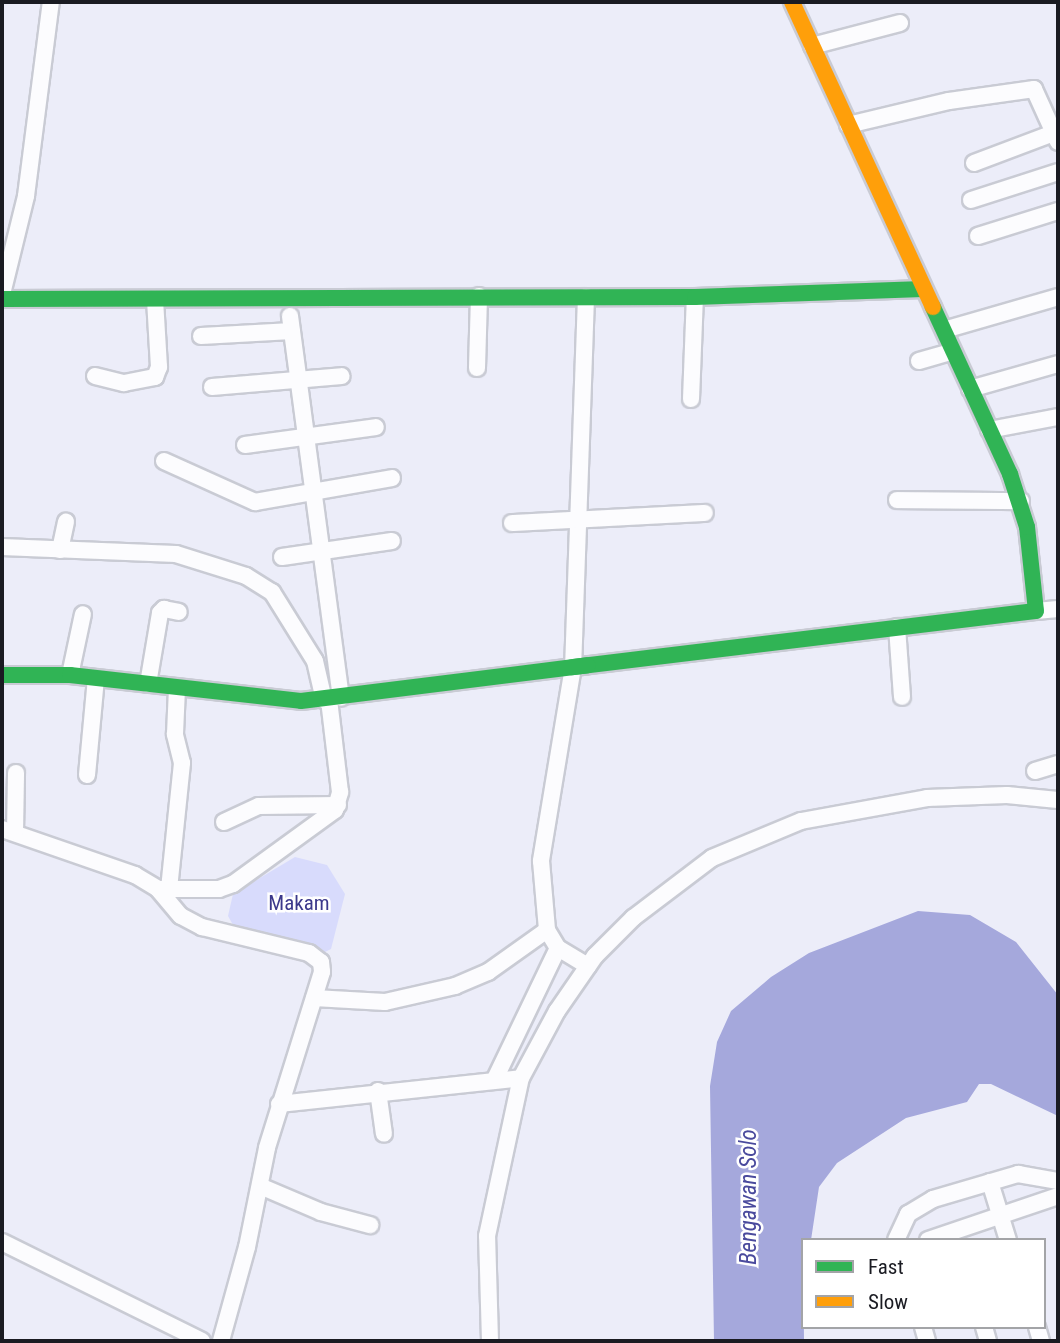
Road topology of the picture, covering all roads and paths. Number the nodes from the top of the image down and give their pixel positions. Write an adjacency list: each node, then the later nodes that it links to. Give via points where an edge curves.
1 (51, 2): 13 (street, via 26,196)
2 (792, 2): 4 (street)
3 (900, 23): 4 (street)
4 (812, 46): 5 (street)
5 (848, 125): 6 (street, via 949,101 1034,89); 12 (street)
6 (1056, 137): 7 (street)
7 (974, 163)
8 (1058, 172): 9 (street)
9 (971, 200)
10 (1058, 211): 11 (street)
11 (978, 236)
12 (923, 289): 16 (street); 19 (street)
13 (2, 296): 18 (street)
14 (479, 296): 15 (street); 18 (street); 24 (street)
15 (586, 297): 16 (street); 42 (street)
16 (695, 297): 30 (street)
17 (1058, 297): 19 (street)
18 (155, 300): 25 (street, via 159,367 155,377 124,383)
19 (944, 330): 21 (street)
20 (201, 335): 27 (street, via 291,324)
21 (953, 351): 22 (street); 29 (street)
22 (919, 361)
23 (1058, 364): 29 (street)
24 (477, 368)
25 (95, 376)
26 (342, 376): 27 (street)
27 (298, 380): 28 (street); 34 (street)
28 (212, 387)
29 (970, 389): 33 (street)
30 (691, 399)
31 (1058, 417): 33 (street)
32 (376, 427): 34 (street)
33 (989, 430): 40 (street)
34 (307, 438): 35 (street); 38 (street)
35 (244, 445)
36 (164, 461): 38 (street, via 227,485 248,501)
37 (392, 478): 38 (street)
38 (316, 493): 48 (street)
39 (897, 500): 40 (street)
40 (1021, 501): 51 (street)
41 (705, 513): 42 (street)
42 (575, 518): 44 (street); 55 (street)
43 (66, 522): 47 (street)
44 (512, 523)
45 (392, 541): 48 (street)
46 (2, 547): 47 (street)
47 (60, 550): 62 (street, via 176,554 246,576 272,592 315,661)
48 (324, 551): 49 (street); 62 (street)
49 (282, 557)
50 (1058, 609): 51 (street)
51 (1036, 611): 54 (street)
52 (179, 612): 59 (street, via 164,609 160,613)
53 (83, 614): 57 (street)
54 (897, 627): 55 (street); 61 (street)
55 (573, 667): 62 (street); 72 (street, via 541,861)
56 (2, 675): 57 (street)
57 (70, 676): 58 (street)
58 (96, 678): 59 (street); 66 (street)
59 (148, 684): 60 (street)
60 (177, 688): 62 (street); 71 (street, via 175,734 182,763)
61 (902, 696)
62 (332, 699): 68 (street)
63 (1058, 764): 64 (street)
64 (1035, 771)
65 (16, 773): 70 (street)
66 (87, 775)
67 (1058, 800): 74 (street, via 1006,795 927,798 801,821 712,858 668,887)
68 (338, 805): 69 (street, via 259,806); 71 (street, via 233,884 219,889)
69 (224, 822)
70 (8, 830): 71 (street)
71 (164, 889): 75 (street, via 172,908 202,927 317,956 322,972)
72 (547, 930): 73 (street); 75 (street, via 488,972 455,986 385,1002)
73 (558, 948): 74 (street); 77 (street)
74 (588, 966): 76 (street)
75 (314, 998): 79 (street)
76 (521, 1078): 77 (street); 93 (street, via 487,1236)
77 (495, 1079): 78 (street)
78 (378, 1091): 79 (street); 80 (street)
79 (279, 1104): 83 (street)
80 (384, 1134)
81 (1058, 1181): 82 (street, via 1033,1173)
82 (989, 1182): 85 (street); 87 (street, via 918,1206 901,1223)
83 (260, 1186): 86 (street, via 321,1212); 92 (street)
84 (1058, 1196): 85 (street)
85 (1001, 1216): 88 (street); 89 (street)
86 (370, 1225)
87 (897, 1238)
88 (934, 1238)
89 (1007, 1238)
90 (2, 1242): 91 (street)
91 (202, 1341)
92 (221, 1341)
93 (490, 1341)

